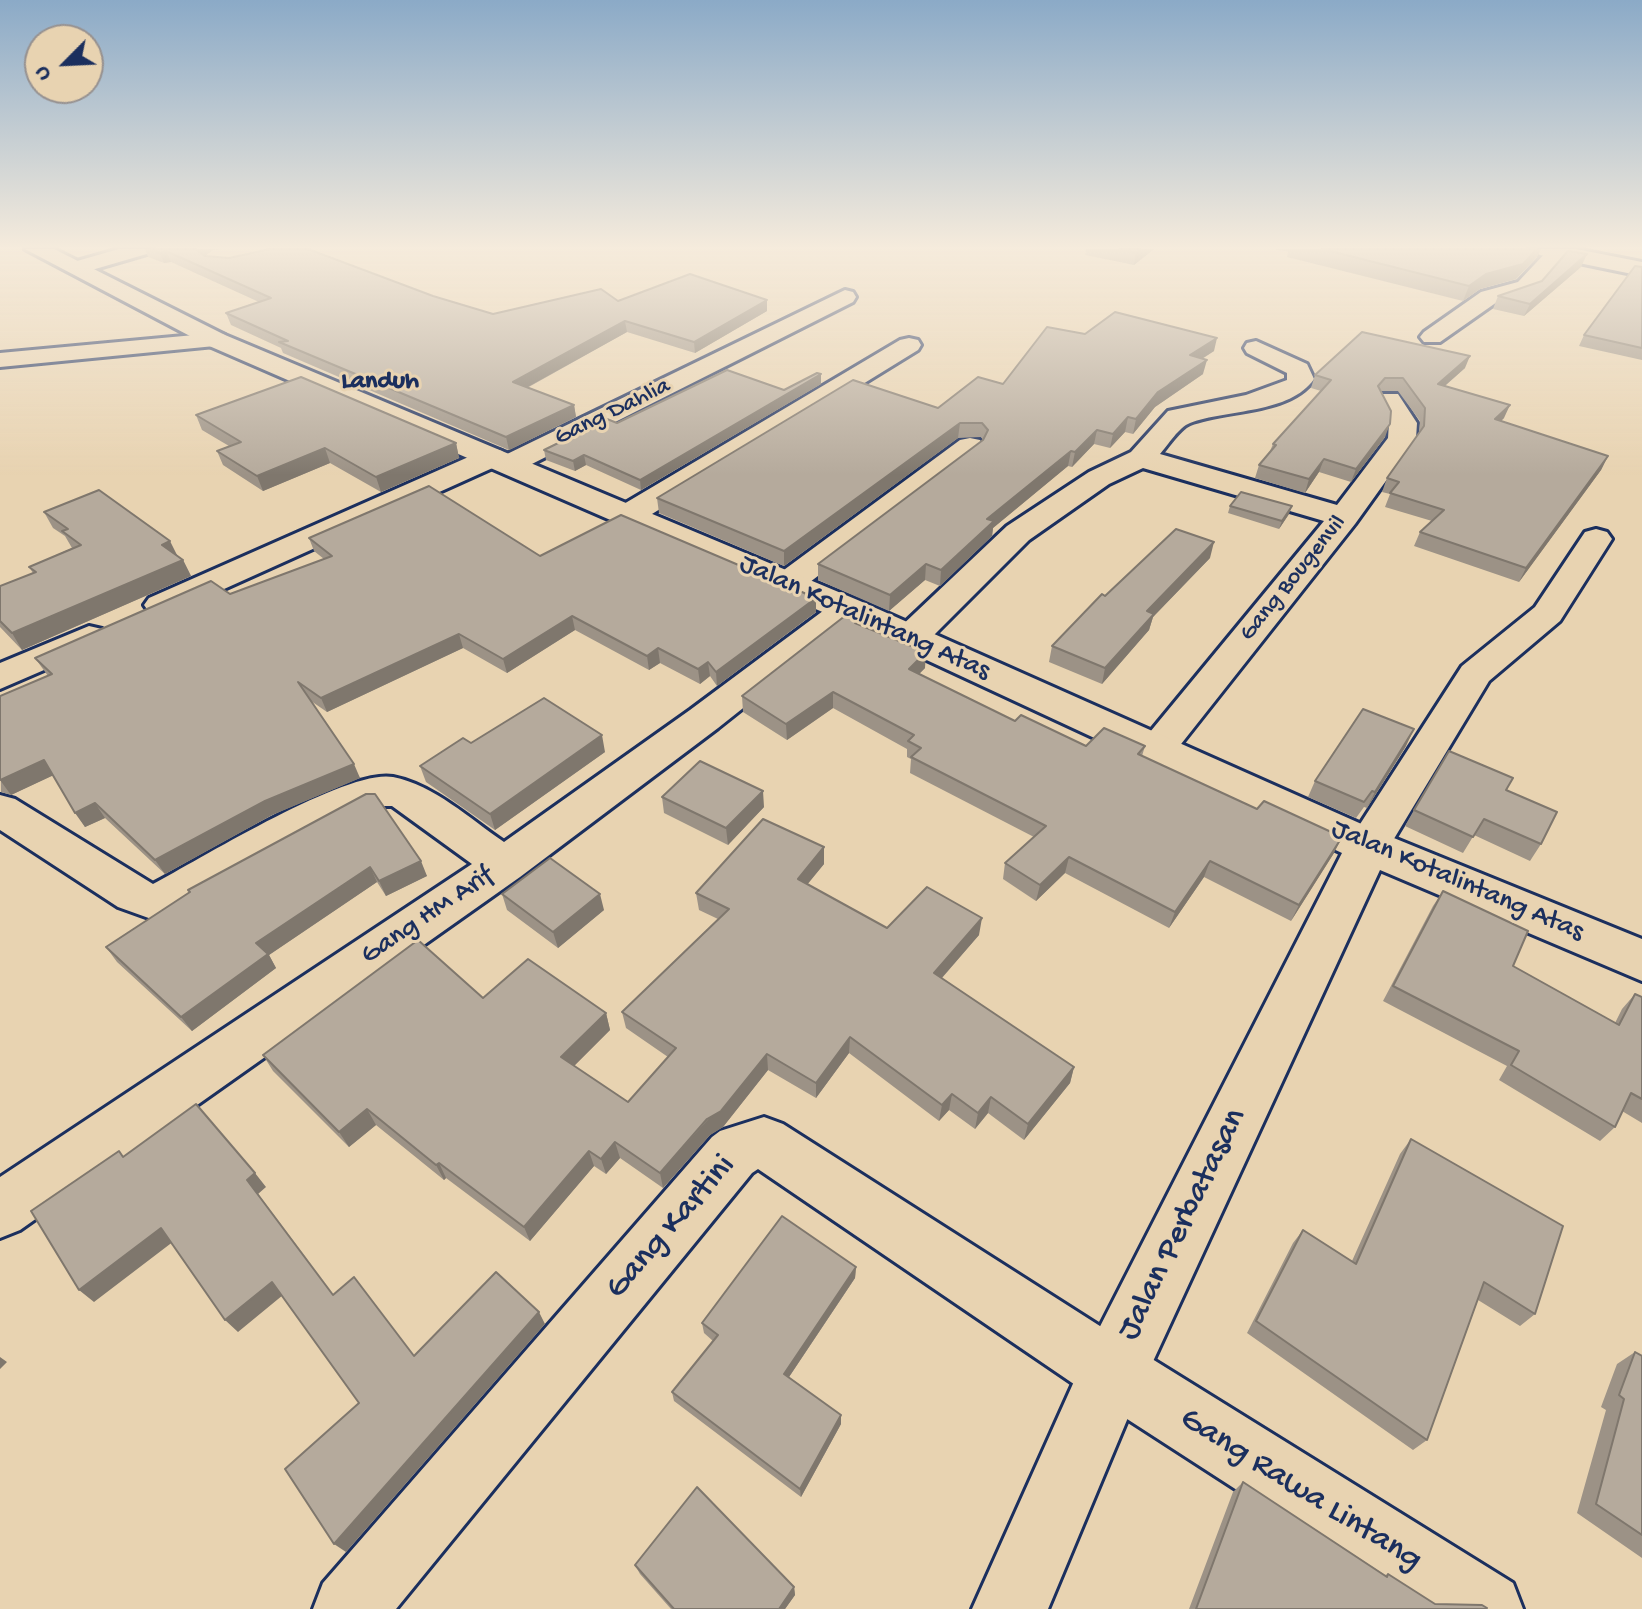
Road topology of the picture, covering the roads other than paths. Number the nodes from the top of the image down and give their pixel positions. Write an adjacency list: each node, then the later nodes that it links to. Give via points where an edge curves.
1 (185, 324): 5 (street, Jalan Kotalintang Atas)
2 (788, 324): 12 (street, Gang Dahlia)
3 (1450, 324): 4 (street)
4 (1432, 337)
5 (216, 340): 8 (street); 12 (street, Jalan Kotalintang Atas)
6 (909, 345): 13 (street)
7 (1256, 348): 11 (street, via 1298,369 1301,379 1253,402 1178,417)
8 (0, 360)
9 (1389, 400): 14 (street, Gang Bougenvil, via 1403,423 1402,439)
10 (970, 446): 16 (street)
11 (1141, 458): 14 (street); 18 (street, via 1099,478 1018,533)
12 (501, 461): 13 (street, Jalan Kotalintang Atas); 19 (street, Gang Dahlia)
13 (628, 515): 16 (street, Jalan Kotalintang Atas)
14 (1344, 517): 20 (street, Gang Bougenvil)
15 (1596, 539): 22 (street, via 1548,614 1475,674)
16 (785, 585): 17 (street, Jalan Kotalintang Atas)
17 (847, 609): 18 (street, Jalan Kotalintang Atas); 23 (street, Gang HM Arif)
18 (910, 638): 20 (street, Jalan Kotalintang Atas)
19 (0, 677)
20 (1156, 749): 22 (street, Jalan Kotalintang Atas)
21 (0, 810): 23 (street, via 134,895 157,903 369,790 407,796)
22 (1368, 846): 24 (street, Jalan Kotalintang Atas); 26 (street, Jalan Perbatasan)
23 (504, 865): 25 (street, Gang HM Arif)
24 (1642, 961)
25 (0, 1210)
26 (1113, 1372): 27 (street, Gang Kartini, via 764,1142 752,1144 732,1155); 28 (street, Jalan Perbatasan); 29 (street, Gang Rawa Lintang)
27 (349, 1609)
28 (1010, 1609)
29 (1487, 1609)

